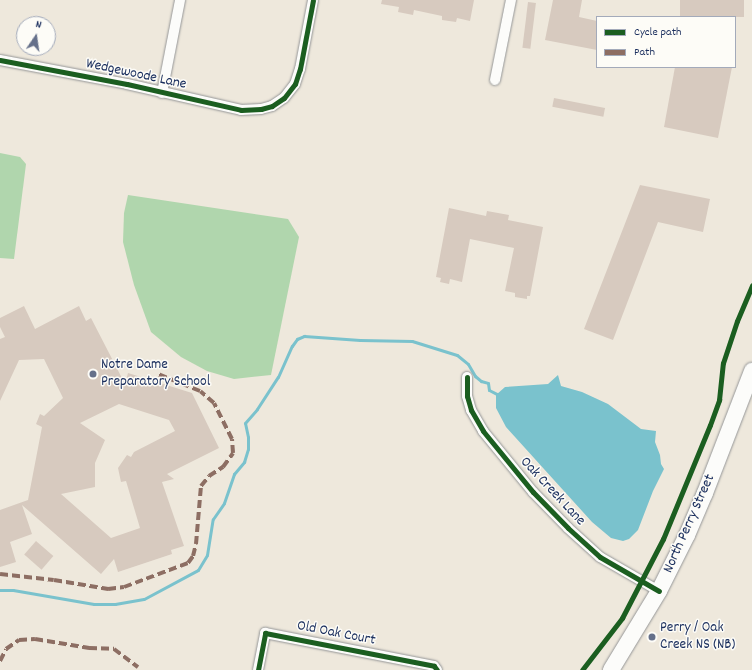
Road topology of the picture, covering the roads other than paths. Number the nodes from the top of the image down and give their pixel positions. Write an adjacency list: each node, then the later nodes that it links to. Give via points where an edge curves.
1 (180, 0): 6 (street)
2 (312, 0): 6 (street, Wedgewoode Lane, via 296,81 284,98 266,108 241,110)
3 (511, 0): 5 (street)
4 (0, 60): 6 (street, Wedgewoode Lane)
5 (496, 80)
6 (162, 93)
7 (752, 371): 9 (main road, North Perry Street, via 696,514)
8 (468, 377): 9 (street, Oak Creek Lane, via 467,396 471,410 483,432 533,492 600,557)
9 (659, 591): 12 (main road, North Perry Street)
10 (258, 670): 11 (street, Old Oak Court, via 265,633 434,666)
11 (437, 670)
12 (612, 670)

